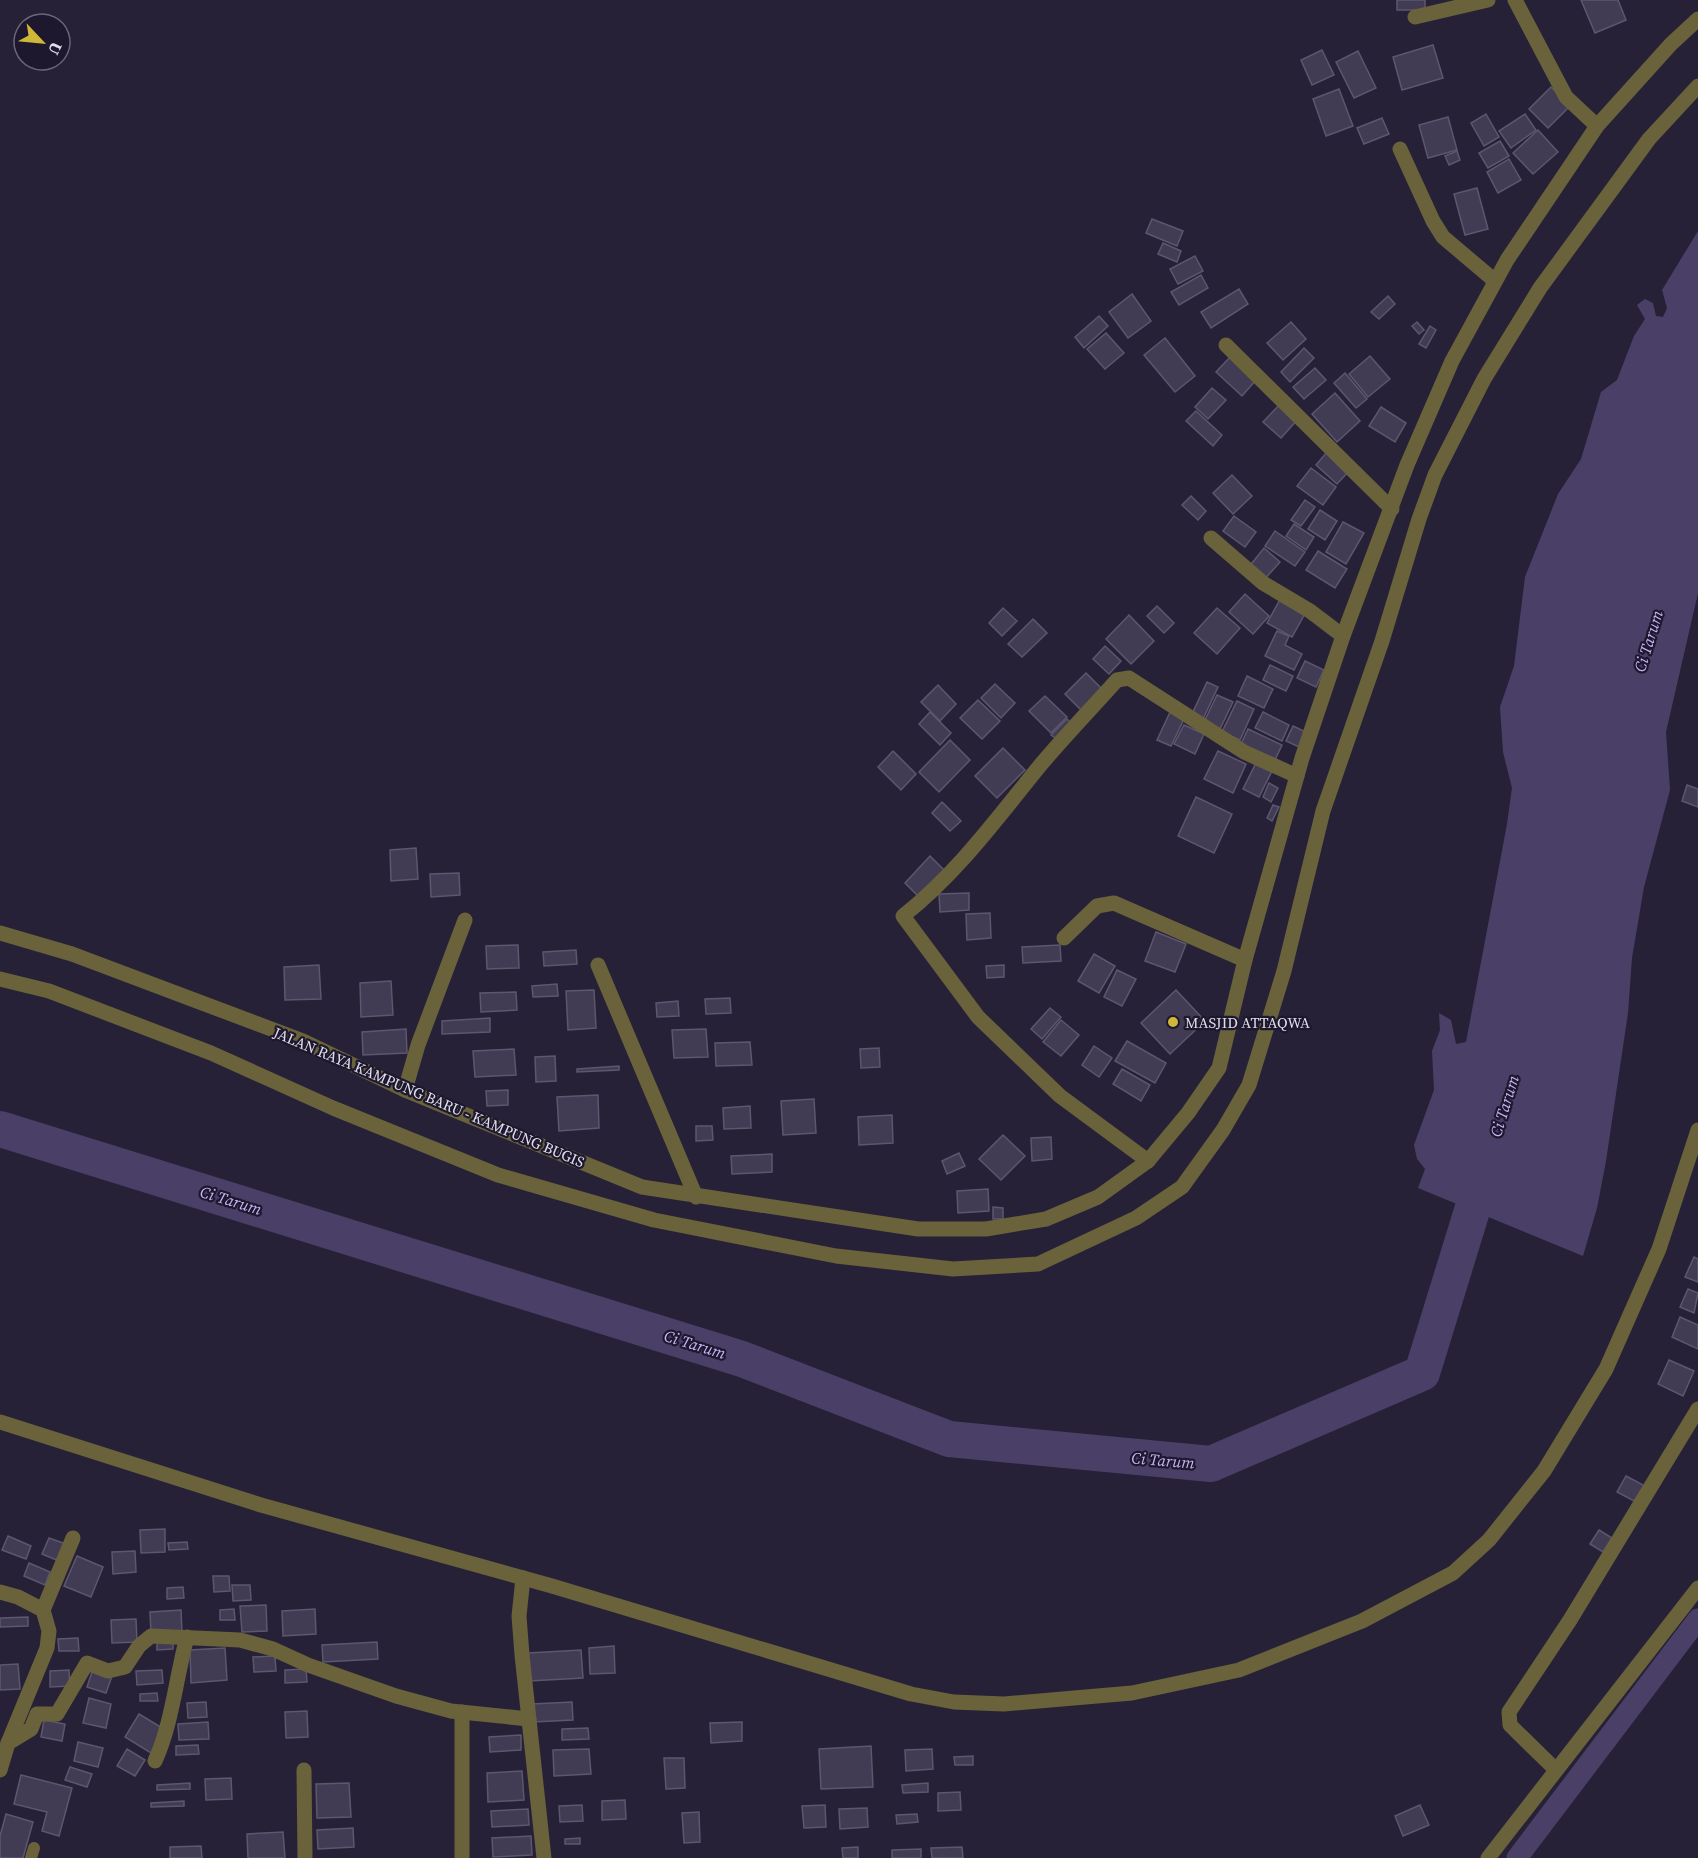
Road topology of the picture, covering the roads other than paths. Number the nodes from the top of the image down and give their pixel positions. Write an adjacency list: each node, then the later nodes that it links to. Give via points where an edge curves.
1 (1488, 0): 3 (street)
2 (1515, 0): 6 (street, via 1566,97)
3 (1414, 17)
4 (1698, 19): 6 (street, JALAN RAYA KAMPUNG BARU - KAMPUNG BUGIS)
5 (1698, 86): 19 (street, via 1649,139 1540,288 1484,379 1435,475 1323,811 1284,971 1249,1085 1182,1187 1136,1218 1038,1264 953,1269 836,1256 654,1220 498,1175 211,1053 49,991)
6 (1597, 126): 8 (street, JALAN RAYA KAMPUNG BARU - KAMPUNG BUGIS)
7 (1400, 149): 8 (street, via 1443,237)
8 (1495, 281): 10 (street, JALAN RAYA KAMPUNG BARU - KAMPUNG BUGIS, via 1452,361)
9 (1226, 345): 10 (street)
10 (1392, 509): 12 (street, JALAN RAYA KAMPUNG BARU - KAMPUNG BUGIS)
11 (1211, 538): 12 (street, via 1263,583)
12 (1343, 636): 13 (street, JALAN RAYA KAMPUNG BARU - KAMPUNG BUGIS)
13 (1297, 776): 17 (street, JALAN RAYA KAMPUNG BARU - KAMPUNG BUGIS); 22 (street, via 1244,752 1129,678 1118,680 1039,768 963,862 903,916 978,1017 1060,1096)
14 (465, 920): 20 (street)
15 (0, 933): 20 (street, JALAN RAYA KAMPUNG BARU - KAMPUNG BUGIS, via 72,954 303,1041)
16 (1064, 938): 17 (street, via 1097,906 1114,903)
17 (1245, 960): 22 (street, JALAN RAYA KAMPUNG BARU - KAMPUNG BUGIS, via 1219,1068)
18 (598, 965): 23 (street)
19 (0, 979)
20 (405, 1090): 23 (street, JALAN RAYA KAMPUNG BARU - KAMPUNG BUGIS, via 642,1187)
21 (1698, 1130): 27 (street, via 1659,1249 1606,1369 1544,1471 1489,1540 1453,1573 1389,1608 1250,1666 1132,1693 1004,1704 954,1702 911,1694)
22 (1148, 1161): 23 (street, JALAN RAYA KAMPUNG BARU - KAMPUNG BUGIS, via 1098,1197 1071,1209 1046,1219 986,1229 918,1229)
23 (696, 1197)
24 (1698, 1409): 38 (street, via 1570,1620 1509,1712 1510,1725)
25 (0, 1422): 27 (street, via 261,1505)
26 (73, 1538): 30 (street)
27 (523, 1578): 33 (street, via 519,1616)
28 (1698, 1588): 38 (street)
29 (0, 1592): 30 (street)
30 (43, 1610): 34 (street, via 49,1631 47,1648)
31 (187, 1637): 32 (street, via 240,1640 396,1696); 34 (street, via 148,1638 126,1665 115,1670 87,1663 57,1714 38,1714 31,1729); 35 (street, via 173,1689 168,1730)
32 (462, 1712): 33 (street); 40 (street)
33 (530, 1719): 41 (street)
34 (8, 1743): 36 (street)
35 (154, 1761)
36 (0, 1770)
37 (304, 1770): 39 (street)
38 (1556, 1770): 42 (street)
39 (305, 1858)
40 (462, 1858)
41 (544, 1858)
42 (1488, 1858)

